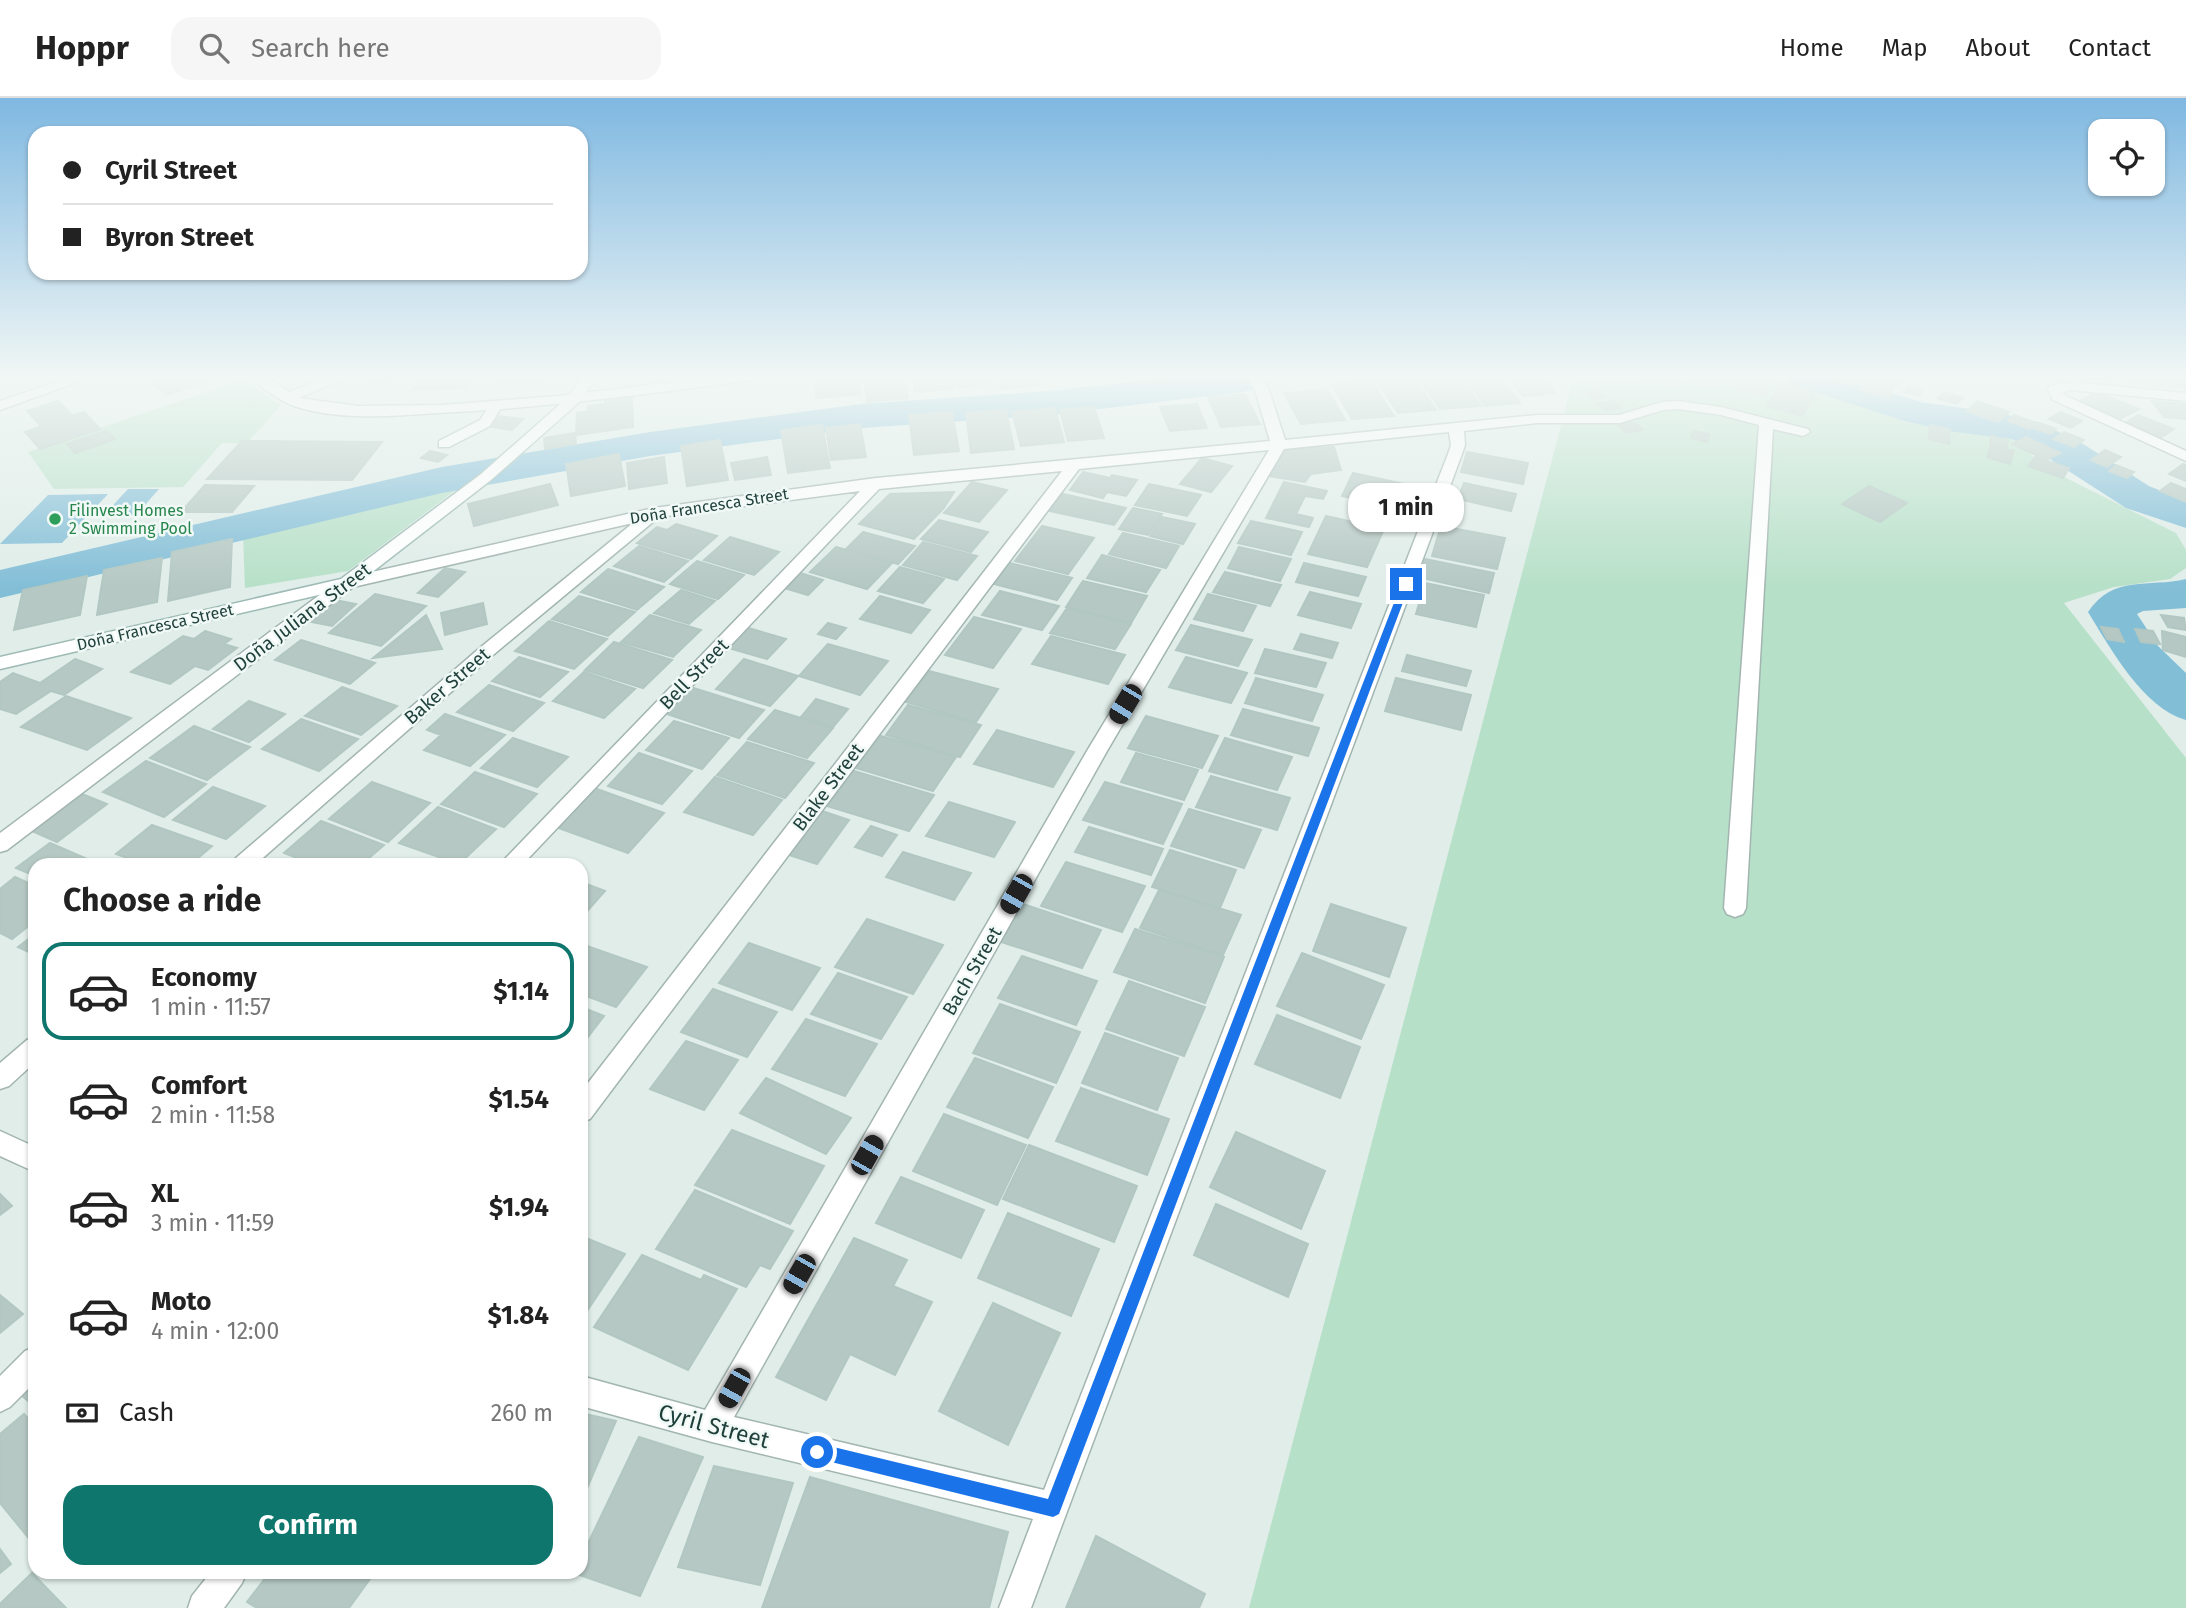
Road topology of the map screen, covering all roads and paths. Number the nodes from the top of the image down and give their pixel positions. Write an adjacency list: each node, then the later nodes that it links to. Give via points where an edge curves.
1 (521, 446): 11 (street, Doña Juliana Street)
2 (1263, 446): 8 (street, Doña Francesca Street)
3 (1278, 446): 25 (street, Bach Street, via 1090,763)
4 (1458, 446): 26 (street)
5 (1764, 446): 16 (street)
6 (2166, 446): 7 (street)
7 (2183, 454)
8 (1075, 464): 9 (street, Doña Francesca Street); 19 (street, Blake Street)
9 (876, 483): 10 (street, Doña Francesca Street); 15 (street, Bell Street)
10 (654, 513): 11 (street, Doña Francesca Street); 14 (street, Baker Street)
11 (347, 583): 12 (street, Doña Francesca Street); 13 (street, Doña Juliana Street)
12 (0, 663)
13 (0, 844)
14 (250, 858)
15 (517, 858)
16 (1735, 908)
17 (28, 1053): 18 (street)
18 (0, 1078)
19 (588, 1102)
20 (0, 1143): 21 (street)
21 (28, 1157)
22 (28, 1368): 24 (street)
23 (588, 1393): 25 (street, Cyril Street)
24 (0, 1398)
25 (712, 1427): 26 (street, Cyril Street)
26 (1053, 1508): 29 (street)
27 (226, 1579): 28 (street)
28 (204, 1608)
29 (1015, 1608)

